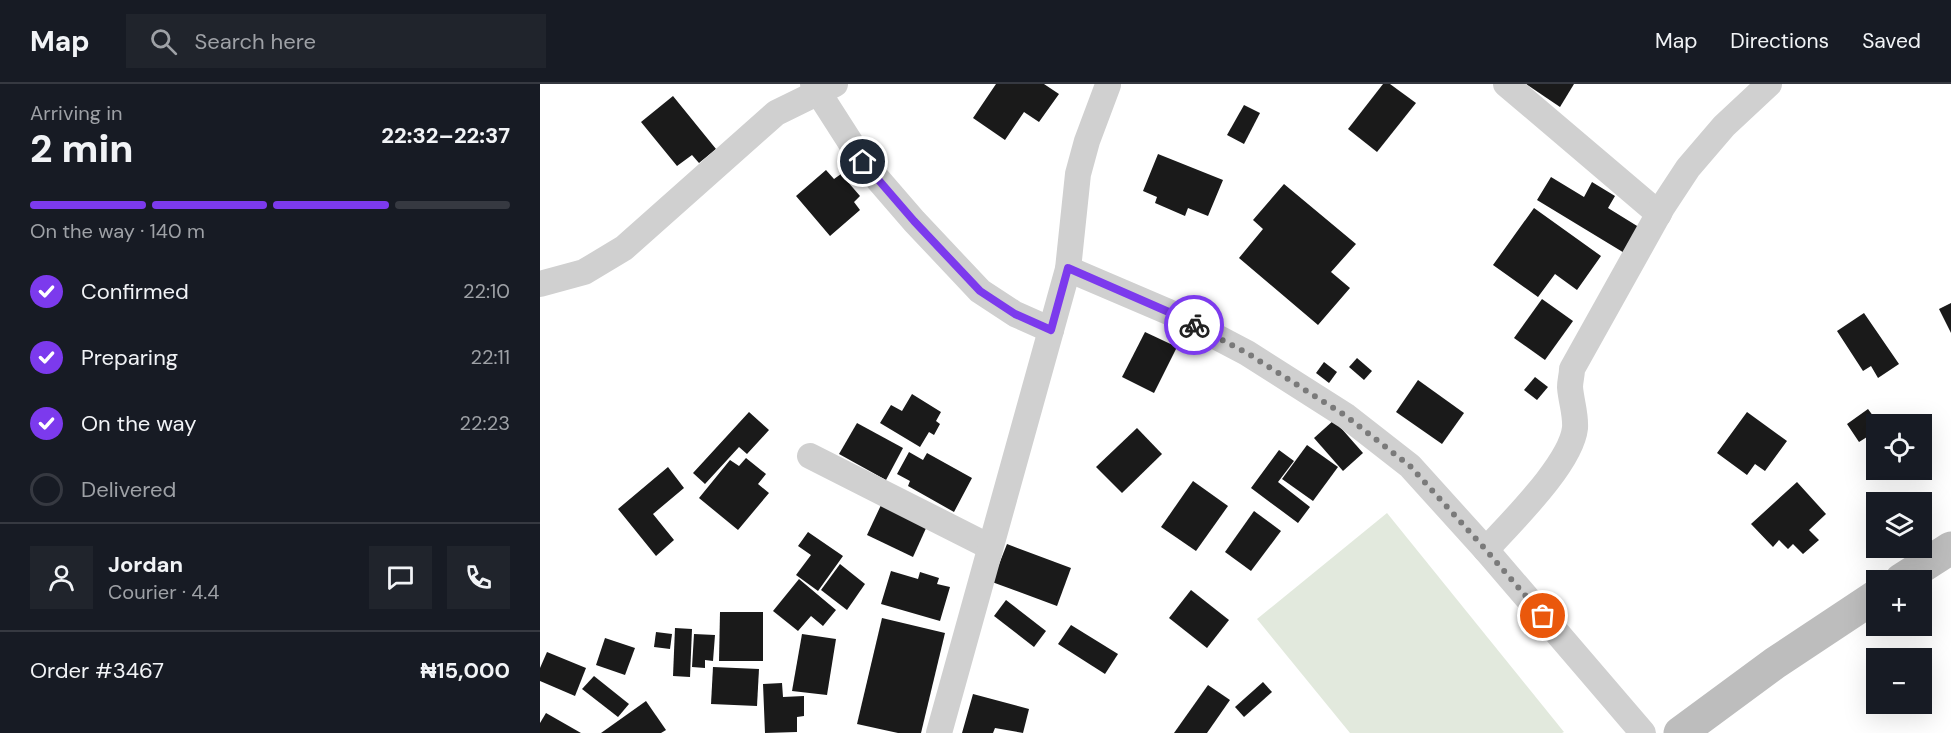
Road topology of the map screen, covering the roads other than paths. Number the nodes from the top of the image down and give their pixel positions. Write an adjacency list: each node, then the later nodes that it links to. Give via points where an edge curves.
1 (1506, 84): 5 (street)
2 (1769, 84): 5 (street, via 1724,126 1688,168)
3 (1107, 85): 6 (street, via 1078,174)
4 (822, 87): 7 (street, via 776,113 624,248 584,272); 8 (street, via 863,162 914,221 980,291 1015,314)
5 (1659, 214): 12 (street, via 1572,369 1575,430 1570,445 1558,467)
6 (1068, 268): 8 (street); 12 (street, via 1171,313 1247,353 1346,416 1410,466)
7 (540, 284)
8 (1051, 330): 10 (street)
9 (810, 456): 10 (street)
10 (990, 547): 15 (street)
11 (1951, 548): 13 (street)
12 (1486, 550): 16 (street)
13 (1917, 570)
14 (1866, 603): 17 (street, via 1774,663)
15 (939, 733)
16 (1643, 733)
17 (1680, 733)

